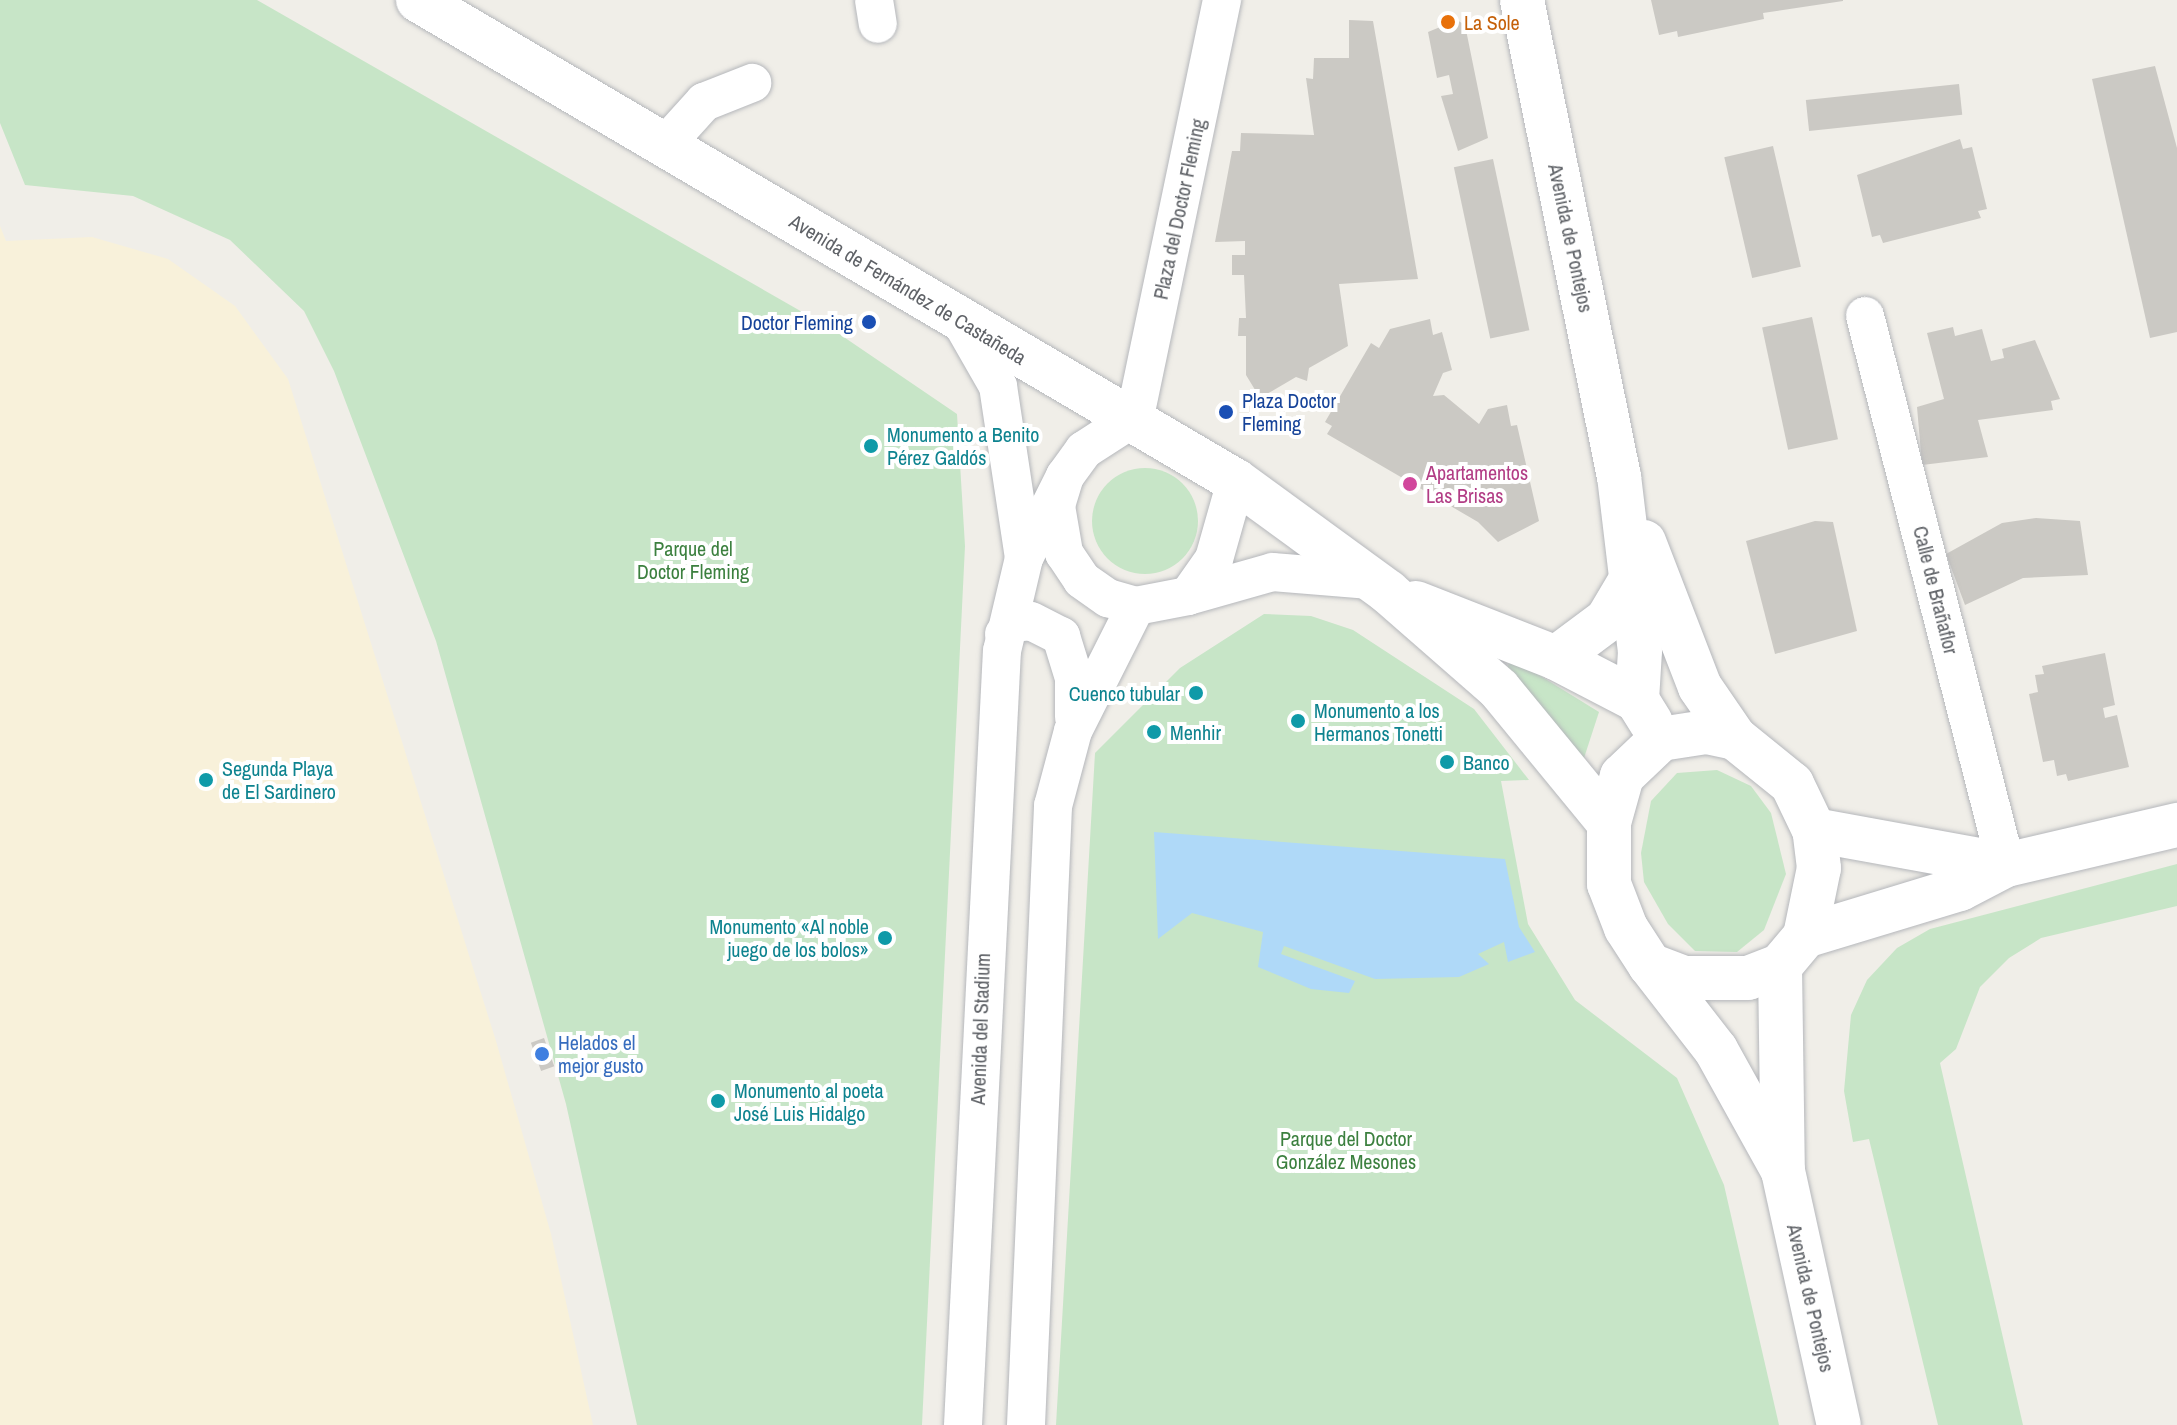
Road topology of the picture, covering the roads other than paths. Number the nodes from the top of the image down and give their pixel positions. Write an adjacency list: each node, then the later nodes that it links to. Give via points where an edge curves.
1 (418, 0): 5 (main road, Avenida de Fernández de Castañeda)
2 (1222, 0): 8 (street, Plaza del Doctor Fleming)
3 (1522, 0): 10 (main road, Avenida de Pontejos)
4 (752, 83): 5 (street, via 704,102)
5 (666, 144): 7 (main road, Avenida de Fernández de Castañeda)
6 (1865, 316): 26 (street, Calle de Brañaflor)
7 (962, 323): 8 (main road, Avenida de Fernández de Castañeda); 12 (street, Avenida del Stadium, via 998,386)
8 (1135, 417): 9 (street, Avenida del Stadium, via 1084,450); 11 (main road, Avenida de Fernández de Castañeda)
9 (1065, 476): 12 (street, Avenida del Stadium); 16 (street, Avenida del Stadium, via 1056,506 1064,553 1082,580)
10 (1619, 476): 13 (main road, Avenida de Pontejos); 21 (main road, Avenida de Pontejos, via 1700,687)
11 (1236, 481): 14 (main road, Avenida de Fernández de Castañeda); 15 (street, via 1214,559)
12 (1024, 558): 17 (street, Avenida del Stadium)
13 (1633, 576): 18 (main road, via 1607,620); 19 (main road, Avenida de Pontejos)
14 (1379, 586): 15 (street, via 1273,572); 18 (main road); 23 (main road, via 1499,689)
15 (1188, 596): 16 (street)
16 (1136, 606): 20 (street)
17 (1004, 634): 20 (street, via 1026,620 1061,636 1074,678); 30 (street, Avenida del Stadium, via 989,804)
18 (1556, 658): 19 (main road)
19 (1637, 700): 22 (main road)
20 (1073, 731): 31 (street, via 1053,806)
21 (1735, 738): 22 (main road, via 1706,732); 25 (main road, via 1792,784)
22 (1661, 739): 23 (main road, via 1622,776)
23 (1609, 823): 28 (main road, via 1609,884)
24 (2177, 825): 26 (main road)
25 (1814, 830): 26 (main road); 27 (main road, via 1819,868)
26 (2006, 865): 27 (main road, via 1960,889)
27 (1793, 951): 28 (main road, via 1723,982); 29 (main road, Avenida de Pontejos)
28 (1650, 965): 29 (main road, Avenida de Pontejos, via 1716,1050)
29 (1783, 1171): 32 (main road, Avenida de Pontejos)
30 (963, 1425)
31 (1026, 1425)
32 (1839, 1425)

